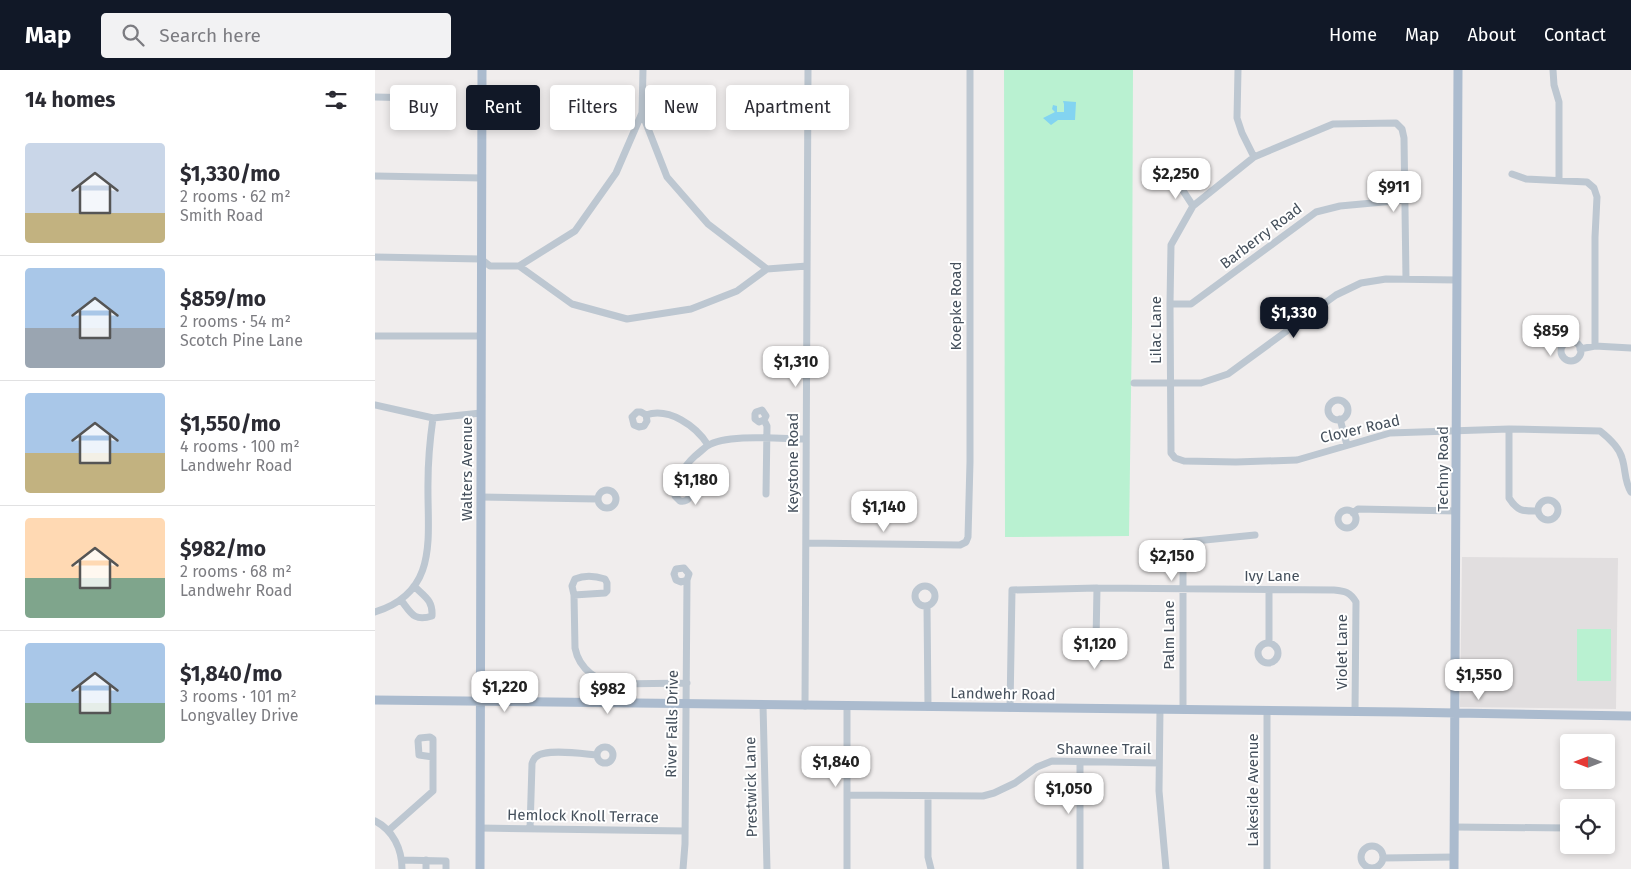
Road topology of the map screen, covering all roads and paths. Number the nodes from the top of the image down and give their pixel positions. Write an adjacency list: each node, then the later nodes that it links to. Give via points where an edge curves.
1 (482, 70): 14 (main road, Walters Avenue)
2 (643, 70): 10 (street)
3 (808, 70): 22 (street, Keystone Road)
4 (969, 70): 56 (street, Koepke Road, via 969,534 966,542 960,545)
5 (1238, 70): 11 (street, via 1237,118)
6 (1458, 70): 25 (main road, Techny Road)
7 (1553, 70): 15 (street, via 1559,102)
8 (375, 97): 9 (street)
9 (390, 97)
10 (642, 113): 21 (street, via 616,173 575,231); 23 (street, via 667,177 708,224)
11 (1254, 157): 17 (street, via 1333,124 1396,123 1404,132); 18 (street)
12 (1512, 174): 15 (street, via 1526,179)
13 (375, 176): 14 (street)
14 (481, 178): 20 (main road, Walters Avenue)
15 (1559, 180): 29 (street, via 1587,182 1597,197)
16 (1178, 183): 18 (street)
17 (1405, 200): 24 (street); 26 (street, Barberry Road, via 1340,206 1316,212 1191,304)
18 (1193, 206): 26 (street, Lilac Lane, via 1171,245)
19 (375, 257): 20 (street)
20 (481, 259): 21 (street, via 490,266); 28 (main road, Walters Avenue)
21 (519, 266): 23 (street, via 572,304 627,319 691,309 737,290)
22 (807, 266): 23 (street); 43 (street, Keystone Road)
23 (767, 268)
24 (1406, 280): 25 (street); 33 (street, via 1386,279 1350,287 1228,374 1201,383)
25 (1457, 280): 41 (main road, Techny Road)
26 (1170, 304): 33 (street, Lilac Lane)
27 (375, 336): 28 (street)
28 (481, 336): 35 (main road, Walters Avenue)
29 (1595, 346): 30 (street); 31 (street)
30 (1580, 348)
31 (1631, 348)
32 (1134, 383): 33 (street)
33 (1170, 383): 46 (street, Lilac Lane, via 1170,444)
34 (375, 405): 37 (street)
35 (481, 413): 37 (street); 50 (main road, Walters Avenue)
36 (646, 415): 44 (street, via 653,412 678,418 692,427)
37 (433, 418): 58 (street, via 429,444 426,562)
38 (1341, 419): 45 (street)
39 (764, 420): 42 (street)
40 (1509, 430): 41 (street, Clover Road); 48 (street, Clover Road, via 1600,431 1615,444 1622,457 1626,484); 53 (street, via 1509,498 1519,510)
41 (1457, 432): 45 (street, Clover Road, via 1390,433); 52 (main road, Techny Road)
42 (767, 439): 43 (street); 44 (street, via 742,438); 49 (street)
43 (806, 439): 56 (street, Keystone Road)
44 (708, 445): 47 (street, via 681,472)
45 (1347, 446): 46 (street, Clover Road, via 1297,460 1236,462)
46 (1175, 458)
47 (677, 490)
48 (1631, 492)
49 (766, 494)
50 (481, 497): 51 (street); 71 (main road, Walters Avenue)
51 (597, 499)
52 (1456, 511): 54 (street, via 1358,509); 82 (main road, Techny Road)
53 (1538, 511)
54 (1353, 513)
55 (1255, 535): 60 (street, Palm Lane, via 1185,542)
56 (806, 543): 74 (street, Keystone Road)
57 (687, 580): 69 (street, River Falls Drive)
58 (414, 586): 64 (street); 64 (street, via 433,606 432,616 423,619 412,615)
59 (1097, 588): 60 (street, Ivy Lane); 67 (street); 77 (street, Ivy Lane, via 1012,590)
60 (1183, 589): 61 (street, Ivy Lane); 79 (street, Palm Lane)
61 (1269, 590): 62 (street, Ivy Lane, via 1334,590); 68 (street)
62 (1351, 594): 81 (street, Violet Lane, via 1356,602)
63 (574, 595): 63 (street, via 605,593 607,583 605,579 581,576 573,582); 69 (street, via 576,655 595,677 609,684)
64 (401, 600): 66 (street)
65 (927, 606): 76 (street)
66 (375, 612)
67 (1096, 641)
68 (1269, 643)
69 (687, 683): 72 (street, River Falls Drive)
70 (375, 700): 71 (main road, Landwehr Road)
71 (480, 701): 72 (main road, Landwehr Road); 92 (main road, Walters Avenue)
72 (686, 704): 73 (main road, Landwehr Road); 96 (street, River Falls Drive)
73 (763, 705): 74 (main road, Landwehr Road); 106 (street, Prestwick Lane)
74 (805, 706): 75 (main road, Landwehr Road)
75 (847, 706): 76 (main road, Landwehr Road); 88 (street)
76 (928, 707): 77 (main road, Landwehr Road)
77 (1010, 708): 78 (main road, Landwehr Road)
78 (1160, 709): 79 (main road, Landwehr Road); 87 (street)
79 (1183, 710): 80 (main road, Landwehr Road)
80 (1267, 710): 81 (main road, Landwehr Road); 111 (street, Lakeside Avenue)
81 (1355, 712): 82 (main road, Landwehr Road)
82 (1455, 713): 83 (main road, Landwehr Road); 91 (main road, Techny Road)
83 (1631, 716)
84 (597, 754): 94 (street, via 550,753 535,758 532,764)
85 (433, 757): 95 (street, via 433,791)
86 (1080, 762): 87 (street, Shawnee Trail); 89 (street, Shawnee Trail, via 1052,762 1037,767 1015,783 983,796); 109 (street)
87 (1159, 763): 110 (street)
88 (847, 795): 89 (street, Shawnee Trail); 107 (street)
89 (928, 796): 108 (street, via 928,857)
90 (375, 820): 95 (street)
91 (1454, 827): 93 (street); 97 (main road, Techny Road)
92 (480, 828): 94 (street, Hemlock Knoll Terrace); 104 (main road, Walters Avenue)
93 (1560, 828)
94 (530, 829): 96 (street, Hemlock Knoll Terrace)
95 (389, 830): 99 (street)
96 (685, 831): 105 (street, River Falls Drive)
97 (1454, 857): 98 (street); 112 (main road, Techny Road)
98 (1383, 858)
99 (402, 860): 100 (street); 101 (street)
100 (426, 860): 102 (street); 103 (street, via 446,861)
101 (402, 869)
102 (426, 869)
103 (446, 869)
104 (480, 869)
105 (683, 869)
106 (767, 869)
107 (847, 869)
108 (931, 869)
109 (1080, 869)
110 (1166, 869)
111 (1267, 869)
112 (1454, 869)

